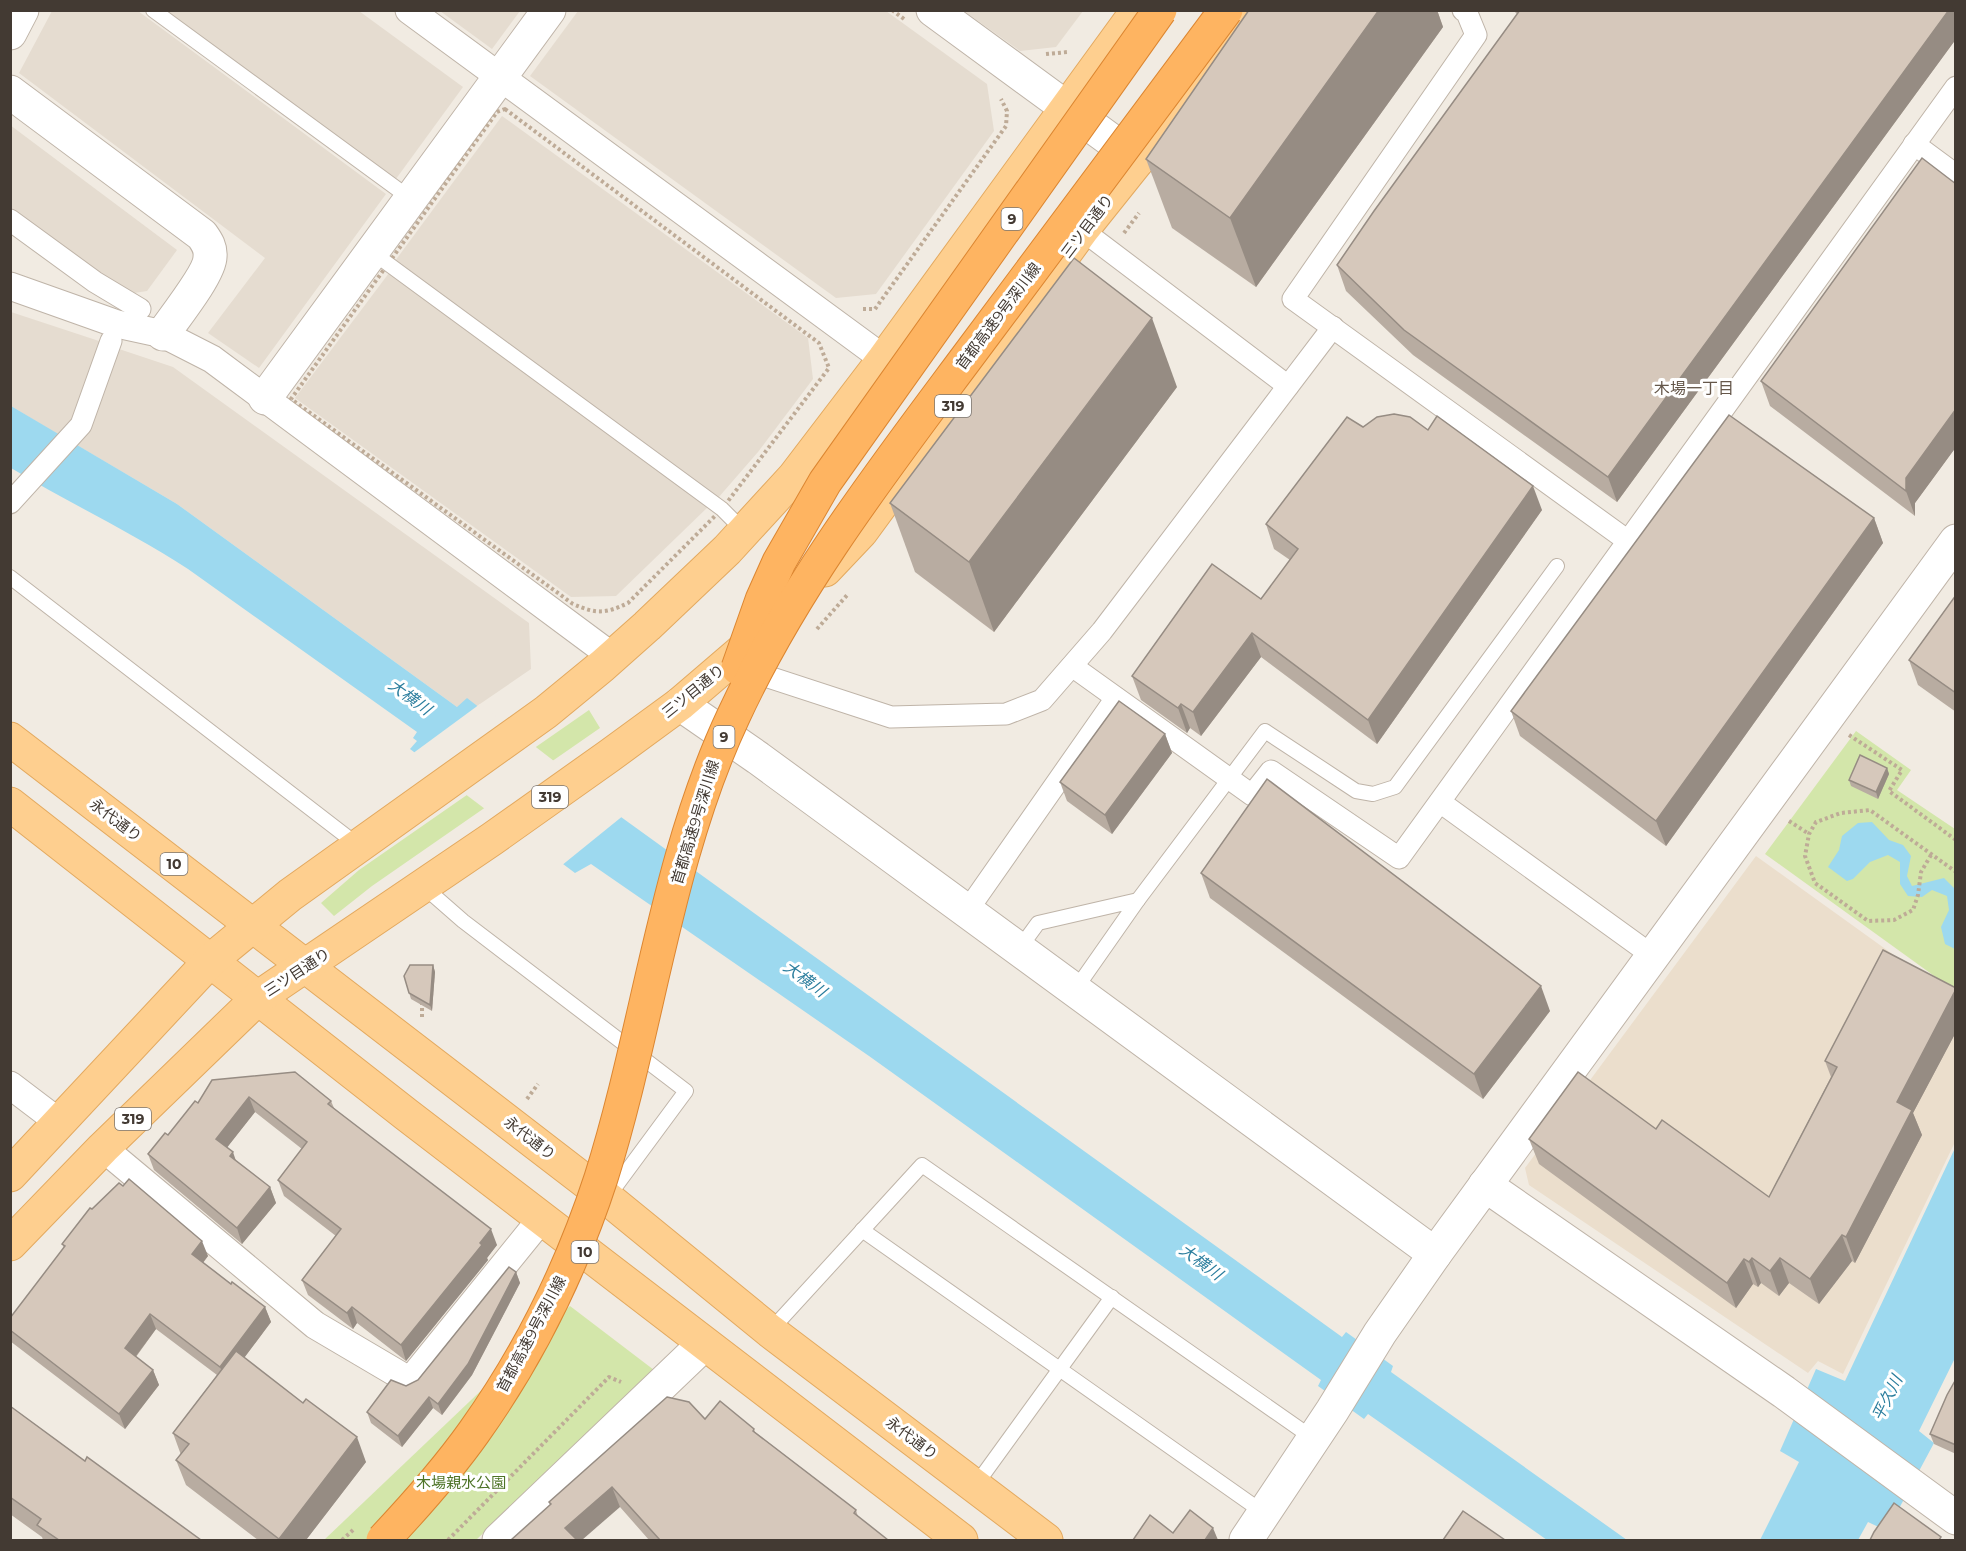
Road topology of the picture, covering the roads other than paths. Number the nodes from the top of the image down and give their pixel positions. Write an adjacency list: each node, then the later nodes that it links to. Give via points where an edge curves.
1 (22, 10): 11 (street)
2 (153, 10): 19 (lane)
3 (409, 10): 12 (street)
4 (549, 10): 12 (street)
5 (1138, 10): 15 (main road)
6 (1160, 10): 75 (highway, 首都高速9号深川線 / 9, bridge, via 825,482 779,562 762,600 692,805 597,1175 565,1263 532,1333 490,1405 449,1462)
7 (1226, 10): 75 (highway, 首都高速9号深川線 / 9, bridge, via 896,451 809,576 761,658 716,754 702,794 664,924 603,1169 555,1294 473,1434 430,1489)
8 (1250, 10): 17 (main road, 三ツ目通り / 319)
9 (1463, 10): 25 (street, via 1476,34 1293,298)
10 (922, 17): 15 (street)
11 (10, 33)
12 (501, 77): 19 (street); 28 (street)
13 (1956, 87): 16 (street)
14 (10, 92): 26 (street, via 202,235 210,248 211,260)
15 (1067, 109): 17 (street); 28 (main road)
16 (1914, 144): 18 (street); 33 (street)
17 (1138, 160): 21 (main road, 三ツ目通り / 319)
18 (1956, 175)
19 (411, 199): 22 (street)
20 (10, 220): 24 (street, via 95,282)
21 (1082, 230): 29 (street); 38 (main road, 三ツ目通り / 319, via 861,532 779,619)
22 (372, 252): 30 (street); 32 (lane, via 722,509)
23 (10, 286): 26 (street, via 108,321)
24 (140, 309)
25 (1333, 327): 29 (street); 33 (street)
26 (163, 334): 30 (street, via 212,359)
27 (111, 341): 31 (street, via 81,425)
28 (884, 359): 32 (main road, via 794,477)
29 (1288, 386): 39 (street)
30 (265, 398): 37 (street)
31 (13, 500)
32 (744, 531): 37 (main road)
33 (1628, 540): 44 (street)
34 (1956, 541): 52 (street)
35 (1557, 566): 43 (lane, via 1395,787 1373,794 1356,791 1265,731)
36 (10, 577): 46 (lane)
37 (613, 657): 46 (main road, via 546,712)
38 (727, 664): 39 (street, via 891,717 1006,714 1042,700); 41 (main road, 三ツ目通り / 319)
39 (1072, 666): 40 (street)
40 (1116, 698): 43 (street); 49 (street)
41 (680, 704): 47 (main road, 三ツ目通り / 319); 49 (street)
42 (10, 740): 50 (main road, 永代通り / 10)
43 (1228, 780): 44 (street, via 1252,795 1271,771 1400,858); 48 (lane)
44 (1440, 802): 52 (street)
45 (10, 804): 53 (main road, 10)
46 (359, 846): 50 (main road)
47 (423, 886): 54 (main road, 三ツ目通り / 319); 62 (lane, via 463,921 686,1091)
48 (1138, 900): 51 (lane, via 1038,923); 55 (lane)
49 (967, 911): 51 (street)
50 (252, 925): 53 (main road); 54 (main road, 永代通り / 10)
51 (1019, 949): 55 (street)
52 (1653, 956): 61 (street)
53 (211, 960): 56 (main road, 10); 58 (main road)
54 (305, 967): 56 (main road, 三ツ目通り / 319); 62 (main road, 永代通り / 10)
55 (1075, 990): 66 (street)
56 (259, 997): 59 (main road, 三ツ目通り / 319); 63 (main road, 10)
57 (10, 1085): 58 (street)
58 (60, 1123): 60 (main road)
59 (103, 1148): 63 (street, via 315,1325 410,1381); 65 (main road, 三ツ目通り / 319)
60 (10, 1175)
61 (1485, 1185): 66 (street); 74 (street, via 1784,1392)
62 (607, 1198): 68 (main road, 永代通り / 10)
63 (542, 1218): 69 (main road, 10)
64 (862, 1230): 67 (lane, via 922,1165); 68 (lane); 70 (lane)
65 (10, 1244)
66 (1435, 1254): 71 (street)
67 (1112, 1297): 70 (lane); 71 (lane)
68 (770, 1331): 72 (main road, 永代通り / 10)
69 (704, 1344): 76 (street); 77 (main road, 10)
70 (1059, 1370): 72 (lane); 73 (lane)
71 (1314, 1439): 73 (street)
72 (975, 1486): 78 (main road, 永代通り / 10)
73 (1264, 1514): 79 (street)
74 (1956, 1518)
75 (381, 1540)
76 (499, 1540)
77 (961, 1540)
78 (1046, 1540)
79 (1246, 1540)

